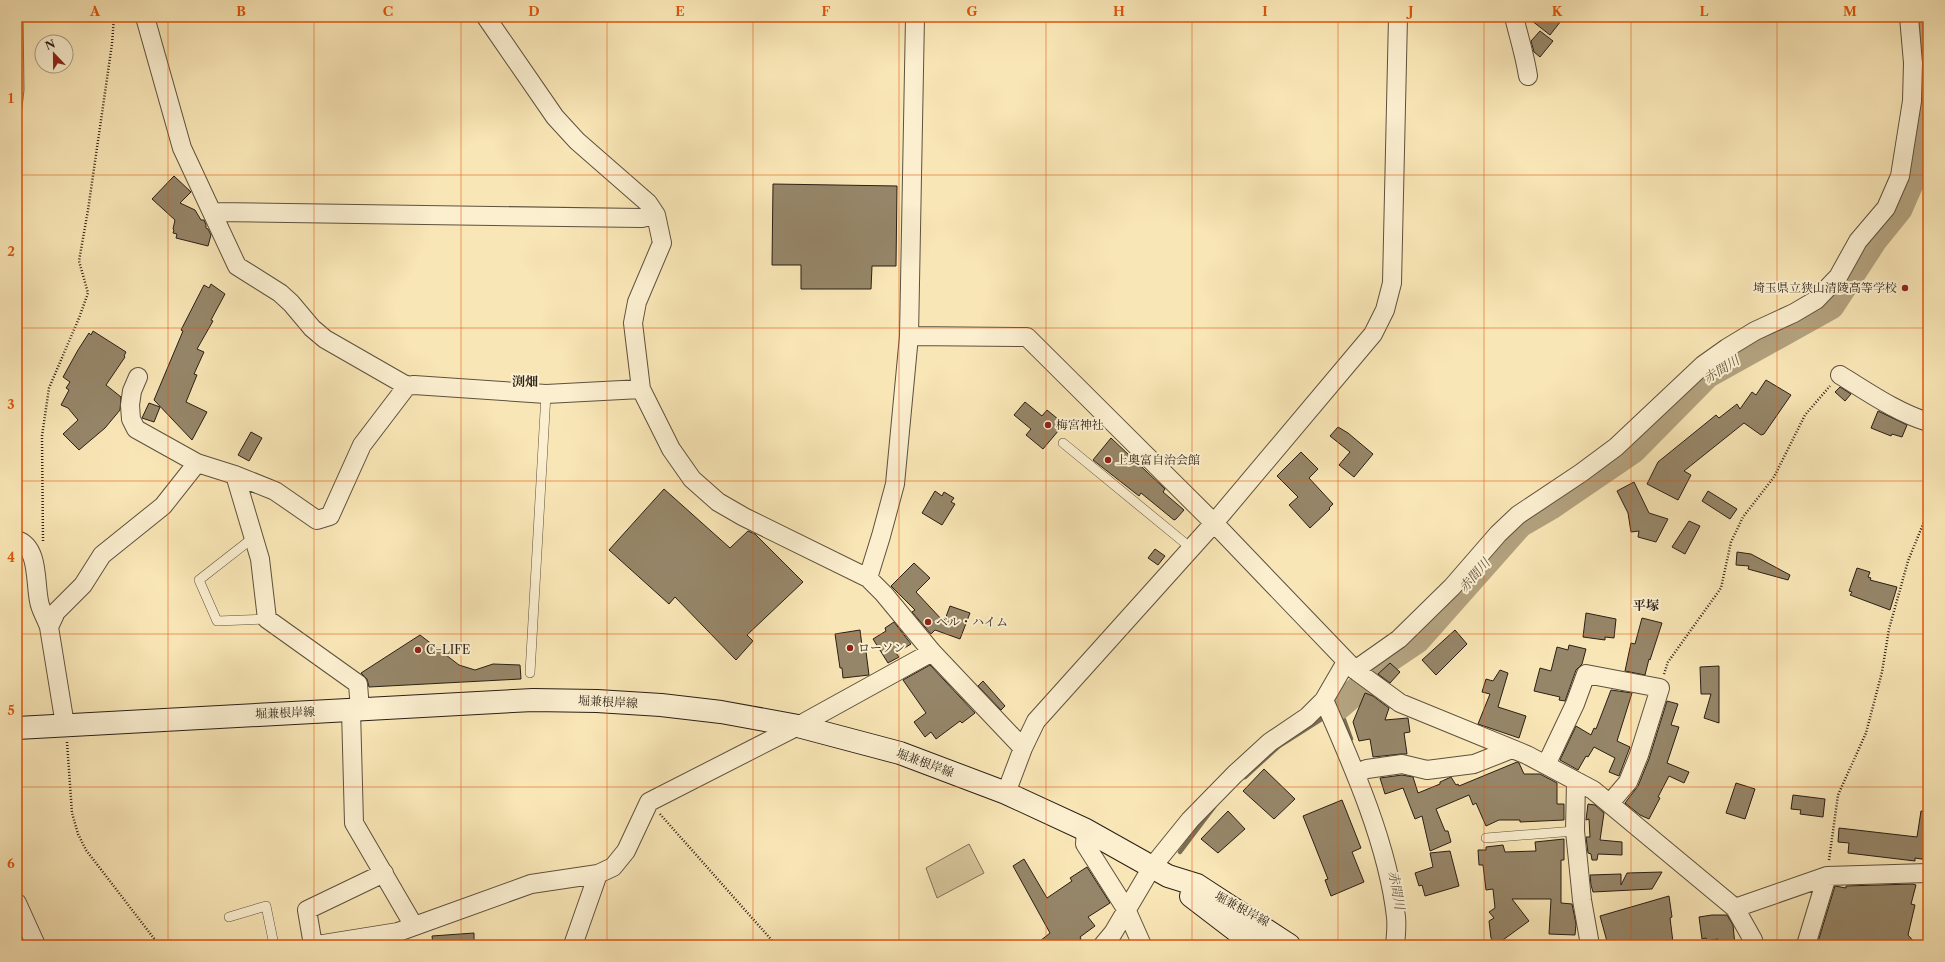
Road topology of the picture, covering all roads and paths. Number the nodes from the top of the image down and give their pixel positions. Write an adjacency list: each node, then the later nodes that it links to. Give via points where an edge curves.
1 (114, 17): 25 (path, via 110,60 79,261 88,293 49,388 42,436)
2 (145, 17): 9 (street, via 182,148)
3 (486, 17): 10 (street, via 555,117 577,141 648,203)
4 (915, 17): 11 (street)
5 (1398, 17): 22 (street, via 1392,283 1385,310 1373,334)
6 (1909, 17): 31 (street, via 1913,63 1912,101 1900,176 1886,208 1858,241 1838,277 1816,300 1755,331 1703,365 1616,447 1518,515 1452,587 1399,639)
7 (1519, 20): 8 (street)
8 (1528, 76)
9 (213, 212): 10 (street, via 642,218); 14 (street, via 237,266 291,303 325,339)
10 (656, 214): 15 (street, via 662,244 637,302 633,324)
11 (910, 336): 22 (street, via 1027,338); 27 (street, via 895,484)
12 (1840, 374): 17 (street, via 1880,400); 33 (path, via 1805,415 1774,477 1743,517 1731,542 1721,588 1668,662)
13 (138, 377): 19 (street, via 130,405 131,419 136,429)
14 (407, 386): 16 (street); 20 (street, via 362,445 330,516 317,520 275,491)
15 (641, 390): 16 (street); 27 (street, via 671,449 692,479 718,502)
16 (546, 394): 32 (lane)
17 (1928, 422)
18 (1063, 443): 26 (lane)
19 (197, 462): 20 (street); 29 (street, via 162,506 102,555 83,585 56,612)
20 (235, 475): 23 (street)
21 (1928, 512): 54 (path, via 1908,561 1889,629 1882,672 1866,733 1838,795)
22 (1214, 523): 26 (street); 31 (street)
23 (254, 537): 28 (street, via 260,559); 28 (lane, via 200,580 217,621)
24 (17, 540): 29 (street, via 22,541 27,547 34,563 39,602)
25 (43, 544)
26 (1191, 548): 39 (street, via 1036,721)
27 (868, 578): 30 (street)
28 (267, 619): 35 (street, via 358,684)
29 (49, 627): 36 (street)
30 (932, 652): 37 (street); 39 (street)
31 (1350, 666): 34 (street); 40 (street, via 1400,703)
32 (530, 674)
33 (1660, 688): 41 (street, via 1586,674 1575,704); 46 (street, via 1628,782)
34 (1324, 700): 42 (street); 50 (street, via 1307,717 1270,742 1190,820)
35 (356, 710): 36 (main road, 堀兼根岸線); 37 (main road, 堀兼根岸線, via 533,700 597,701 721,712); 51 (street, via 354,823)
36 (58, 726): 38 (main road, 堀兼根岸線); 63 (path, via 72,814 78,834 86,850)
37 (798, 726): 44 (main road, 堀兼根岸線, via 900,753); 45 (street)
38 (17, 728)
39 (1023, 748): 44 (street)
40 (1512, 749): 41 (street); 42 (street, via 1474,764 1427,770 1402,764)
41 (1546, 764): 43 (street)
42 (1362, 771): 75 (street, via 1387,866 1396,918)
43 (1576, 781): 46 (street); 48 (street)
44 (1006, 793): 47 (main road, 堀兼根岸線)
45 (649, 802): 53 (street, via 626,851 613,867); 68 (path)
46 (1610, 803): 57 (street)
47 (1086, 830): 50 (main road, 堀兼根岸線); 59 (street, via 1085,844)
48 (1575, 831): 49 (lane); 76 (street, via 1582,900)
49 (1486, 838)
50 (1160, 872): 55 (main road, 堀兼根岸線); 59 (street)
51 (384, 873): 60 (street); 65 (street, via 307,910)
52 (1928, 873): 54 (street)
53 (598, 874): 60 (street, via 531,884); 67 (street)
54 (1827, 876): 57 (street); 78 (street)
55 (1194, 891): 71 (main road, 堀兼根岸線); 72 (main road, 堀兼根岸線); 73 (main road, 堀兼根岸線); 74 (main road, 堀兼根岸線)
56 (17, 903): 62 (street)
57 (1734, 908): 77 (street)
58 (229, 917): 64 (lane, via 266,906)
59 (1130, 918): 69 (street, via 1113,932); 70 (street)
60 (414, 926): 61 (street)
61 (370, 941): 66 (street)
62 (36, 945)
63 (159, 945)
64 (274, 945)
65 (313, 945)
66 (317, 945)
67 (573, 945)
68 (776, 945)
69 (1103, 945)
70 (1142, 945)
71 (1254, 945)
72 (1270, 945)
73 (1289, 945)
74 (1308, 945)
75 (1395, 945)
76 (1590, 945)
77 (1754, 945)
78 (1806, 945)

